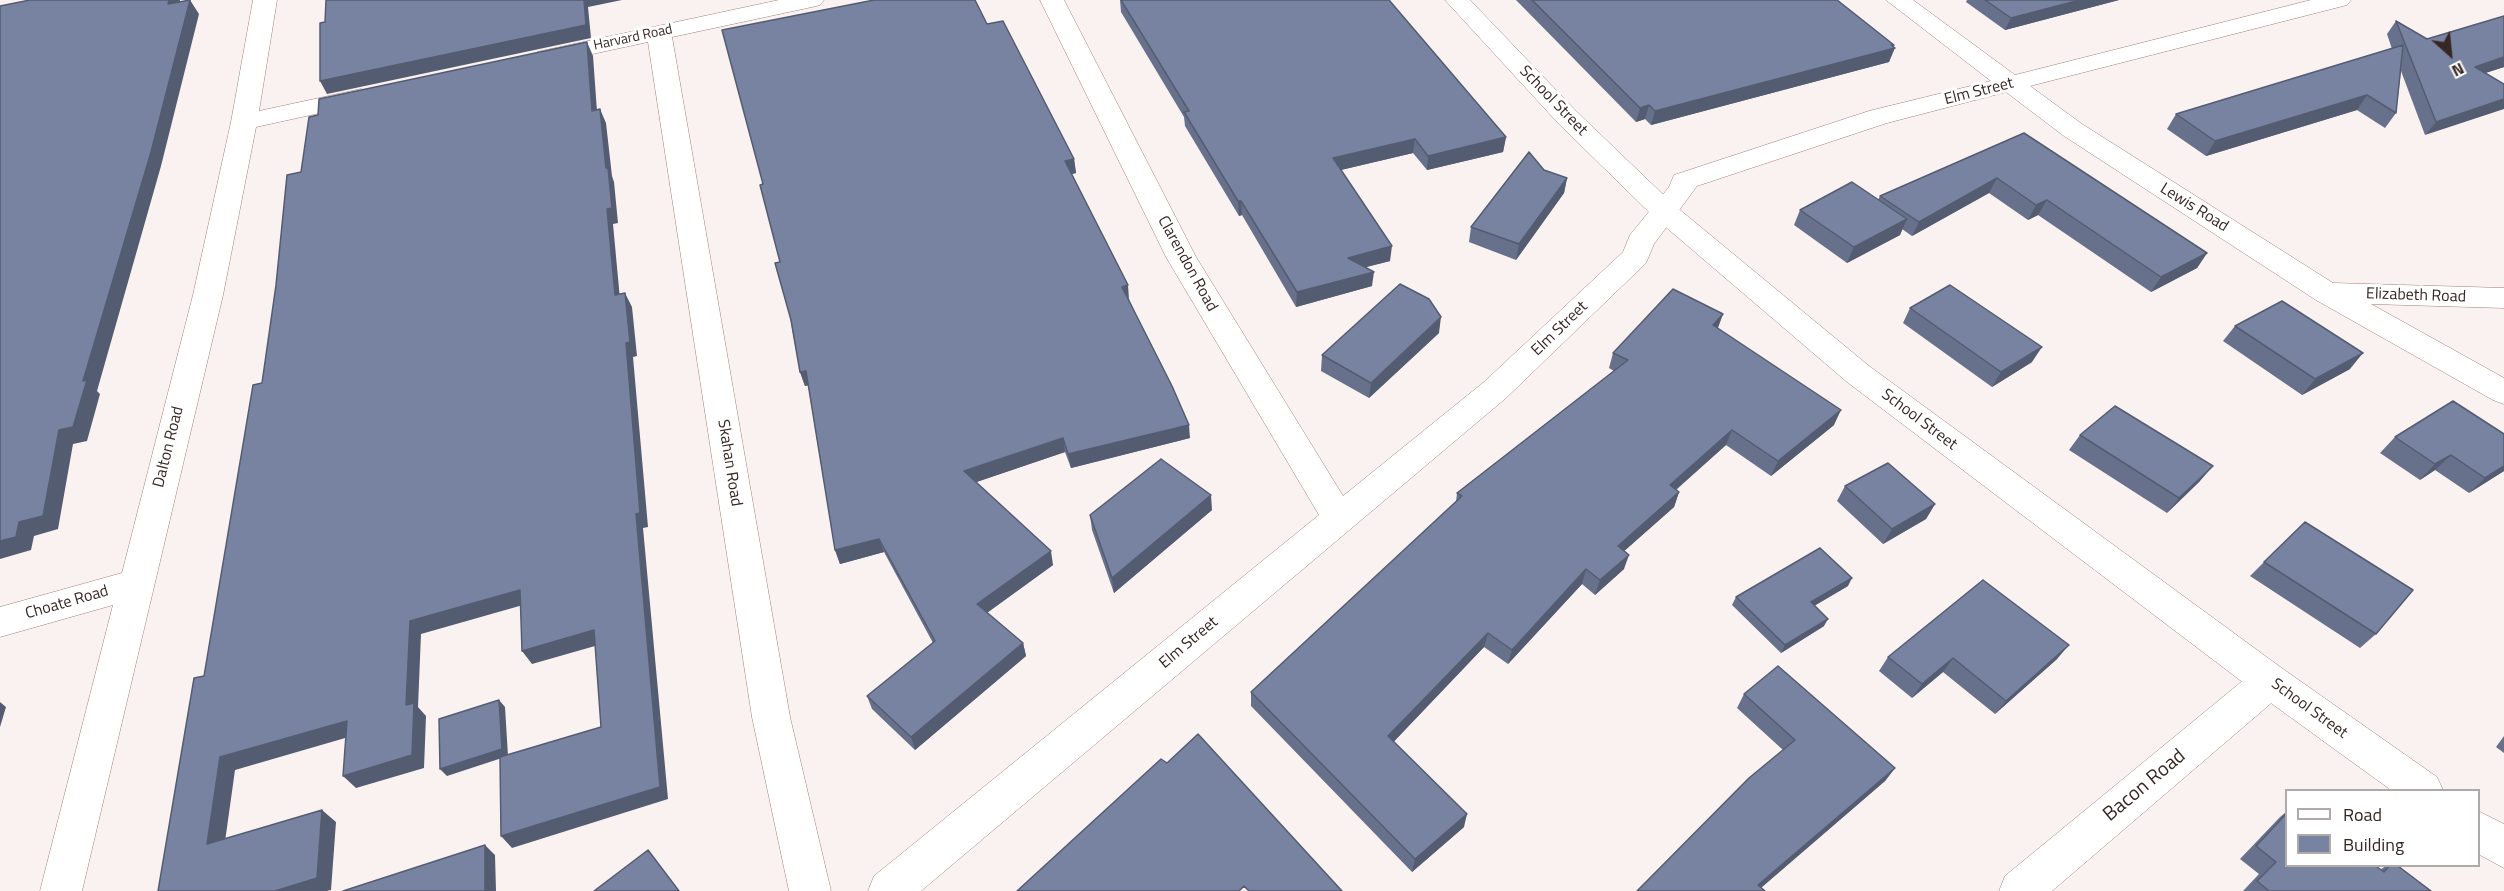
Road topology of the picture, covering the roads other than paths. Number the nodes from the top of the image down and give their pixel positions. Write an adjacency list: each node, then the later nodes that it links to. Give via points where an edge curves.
1 (265, 0): 11 (street, Dalton Road)
2 (812, 0): 7 (street, Harvard Road)
3 (1052, 0): 16 (street, Clarendon Road, via 1181,257)
4 (1456, 0): 12 (street, School Street)
5 (1898, 0): 9 (street, Lewis Road)
6 (2321, 2): 9 (street, Elm Street)
7 (659, 32): 8 (street, Harvard Road); 24 (street, Skahan Road, via 771,717)
8 (521, 62)
9 (2011, 84): 12 (street, Elm Street, via 1878,117 1684,181); 13 (street, Lewis Road, via 2073,130)
10 (382, 92): 11 (street)
11 (244, 122): 17 (street, Dalton Road, via 208,295)
12 (1664, 212): 16 (street, Elm Street, via 1640,242 1636,256 1495,390); 19 (street, School Street, via 1858,374)
13 (2327, 293): 14 (street, Elizabeth Road); 15 (street, Lewis Road)
14 (2504, 298)
15 (2504, 392)
16 (1339, 519): 25 (street, Elm Street)
17 (135, 584): 18 (street, Choate Road); 23 (street, Dalton Road)
18 (0, 622)
19 (2270, 681): 20 (street, School Street); 26 (street, Bacon Road)
20 (2422, 789)
21 (2480, 831): 22 (street)
22 (2504, 848)
23 (60, 891)
24 (810, 891)
25 (889, 891)
26 (2020, 891)

